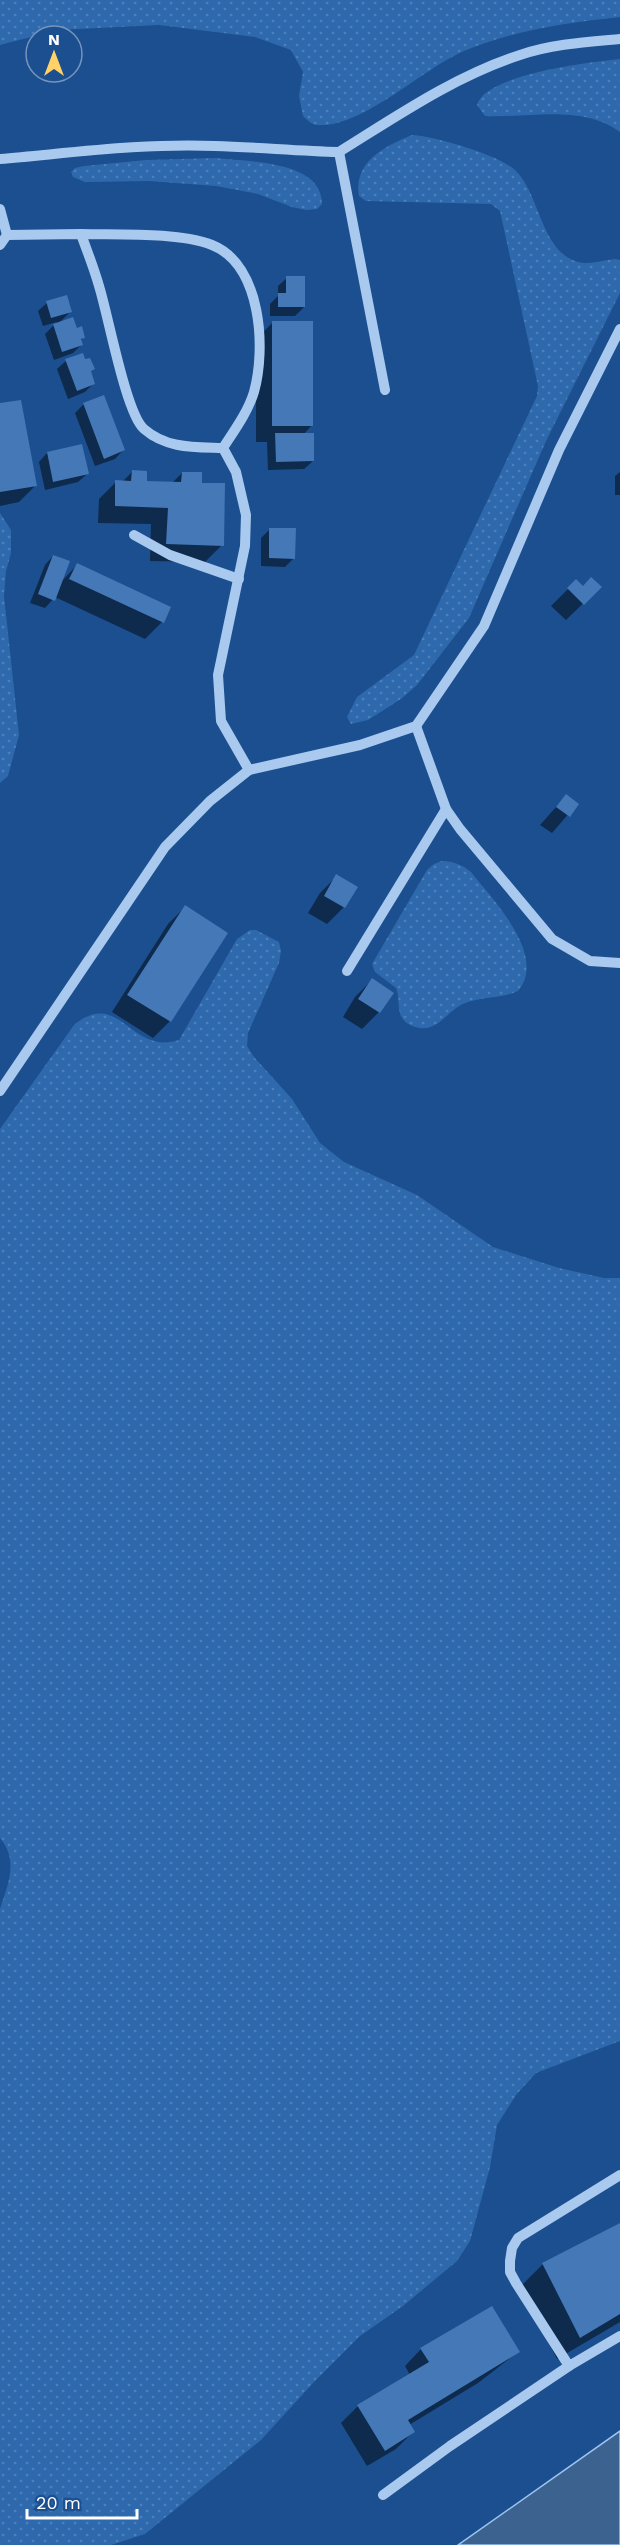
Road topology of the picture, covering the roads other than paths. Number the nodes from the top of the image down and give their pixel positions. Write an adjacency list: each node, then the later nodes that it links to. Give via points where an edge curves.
1 (620, 39): 2 (lane, via 572,43 522,54 408,109)
2 (339, 152): 3 (lane, via 145,147); 9 (lane)
3 (0, 159)
4 (0, 209): 6 (lane)
5 (81, 234): 6 (lane); 10 (lane, via 99,285 132,409 142,428 161,441 180,447); 10 (lane, via 187,238 214,246 234,261 251,290 260,325 260,359 254,393)
6 (7, 235): 7 (lane)
7 (0, 245)
8 (620, 329): 13 (lane, via 559,450 484,626)
9 (385, 390)
10 (223, 448): 12 (lane, via 237,472 246,515)
11 (134, 535): 12 (lane, via 170,555)
12 (239, 579): 14 (lane, via 218,675 221,721)
13 (416, 726): 14 (lane, via 360,745); 15 (lane)
14 (249, 770): 18 (lane, via 210,801 165,847)
15 (446, 809): 16 (lane, via 552,939 590,961); 17 (lane)
16 (620, 963)
17 (347, 970)
18 (0, 1091)
19 (620, 2175): 21 (lane, via 524,2232 512,2248 510,2272)
20 (620, 2336): 21 (lane)
21 (569, 2366): 22 (lane)
22 (383, 2495)

